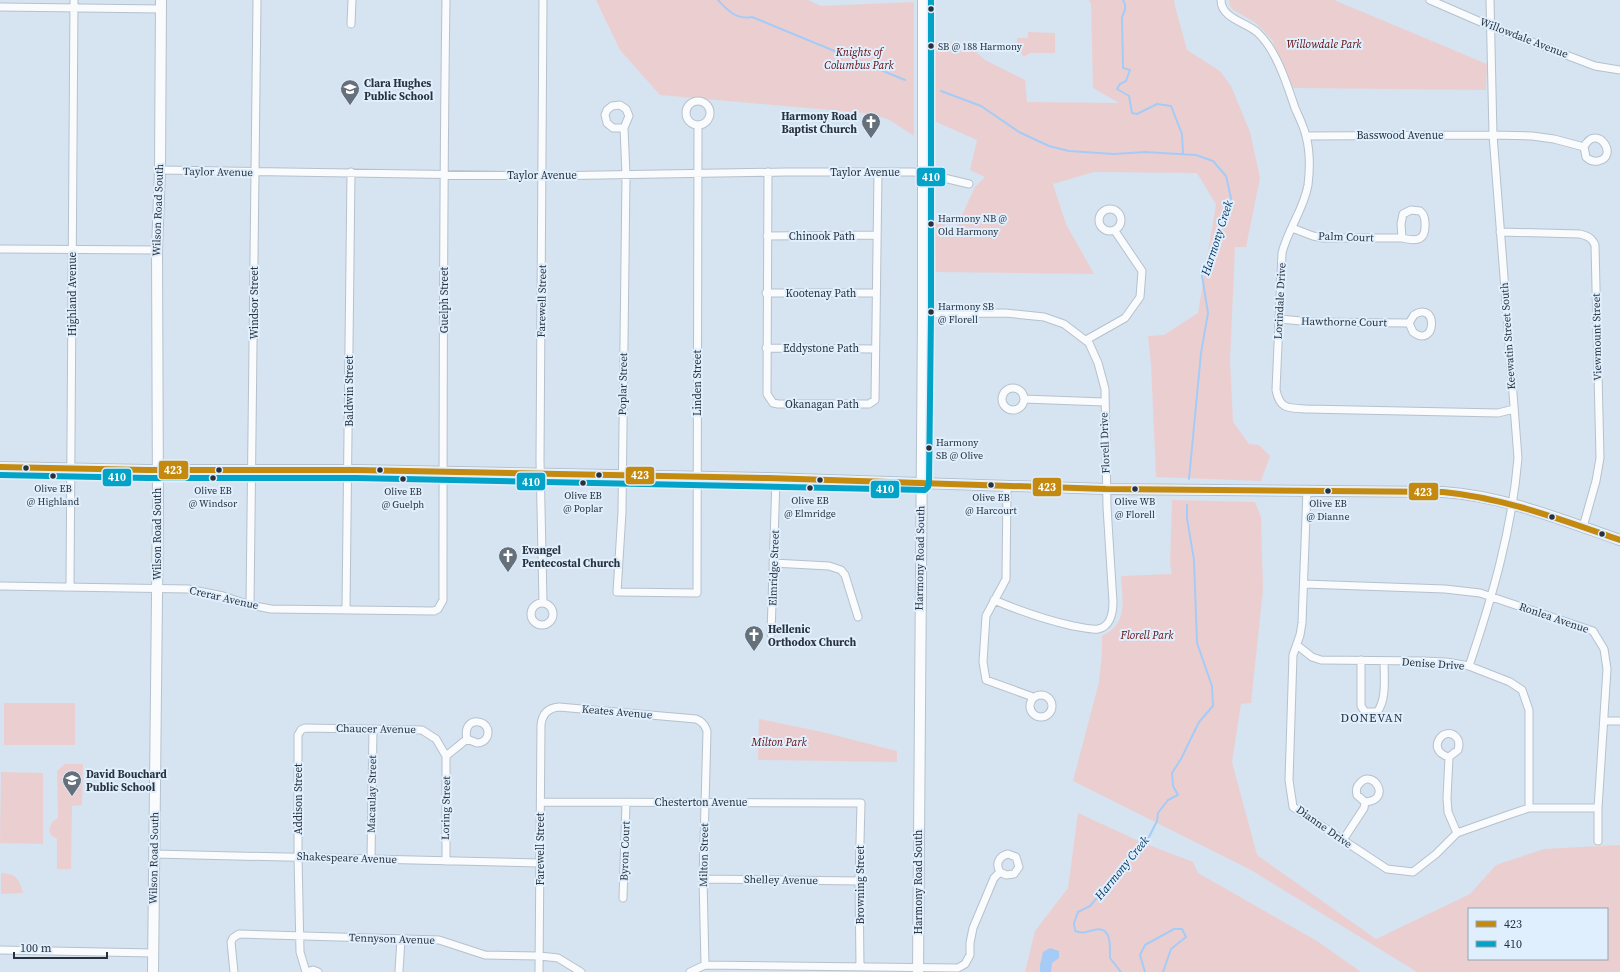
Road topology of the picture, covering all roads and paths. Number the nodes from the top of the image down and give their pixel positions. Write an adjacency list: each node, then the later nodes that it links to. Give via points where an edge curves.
1 (257, 0): 21 (street, Windsor Street)
2 (352, 0): 12 (street)
3 (446, 0): 27 (street, Guelph Street)
4 (543, 0): 29 (street, Farewell Street)
5 (923, 0): 25 (main road, Harmony Road South)
6 (1220, 0): 18 (street, Lorindale Drive, via 1223,10 1228,15 1247,24 1266,42 1288,87)
7 (1430, 0): 13 (street, Willowdale Avenue)
8 (1490, 0): 13 (street, Keewatin Street South)
9 (74, 4): 10 (street); 11 (street); 38 (street, Highland Avenue)
10 (161, 4): 20 (main road, Wilson Road South)
11 (0, 7)
12 (351, 24)
13 (1490, 26): 14 (street, Willowdale Avenue, via 1595,66); 17 (street, Keewatin Street South)
14 (1620, 70)
15 (698, 126): 26 (street, Linden Street)
16 (624, 128): 28 (street, Poplar Street)
17 (1493, 135): 18 (street, Basswood Avenue); 19 (street, Basswood Avenue, via 1532,136); 33 (street, Keewatin Street South)
18 (1306, 136): 31 (street, Lorindale Drive, via 1310,158 1308,185)
19 (1584, 147)
20 (160, 170): 21 (street, Taylor Avenue); 39 (main road, Wilson Road South)
21 (254, 172): 22 (street, Taylor Avenue); 54 (street, Windsor Street)
22 (351, 172): 27 (street, Taylor Avenue); 55 (street, Baldwin Street)
23 (768, 172): 24 (street, Taylor Avenue); 26 (street, Taylor Avenue); 35 (street, Okanagan Path)
24 (878, 172): 25 (street, Taylor Avenue); 34 (street, Okanagan Path)
25 (923, 173): 30 (street, Taylor Avenue); 42 (main road, Harmony Road South)
26 (698, 174): 28 (street, Taylor Avenue); 59 (street, Linden Street)
27 (444, 175): 29 (street, Taylor Avenue); 56 (street, Guelph Street)
28 (626, 175): 29 (street, Taylor Avenue); 58 (street, Poplar Street)
29 (543, 176): 57 (street, Farewell Street)
30 (969, 184)
31 (1292, 228): 36 (street, Palm Court, via 1323,238); 43 (street, Lorindale Drive, via 1285,240 1282,253)
32 (1115, 231): 45 (street, via 1142,271 1140,297 1125,318)
33 (1500, 232): 50 (street, Keewatin Street South); 66 (street, Viewmount Street, via 1580,234 1588,236 1595,245 1600,458)
34 (877, 235): 35 (street, Chinook Path); 41 (street, Okanagan Path)
35 (767, 236): 40 (street, Okanagan Path)
36 (1402, 238): 36 (street, Palm Court, via 1416,240 1423,236 1425,218 1420,211 1411,210 1403,214)
37 (0, 250): 38 (street)
38 (72, 250): 39 (street); 52 (street, Highland Avenue)
39 (157, 250): 53 (main road, Wilson Road South)
40 (766, 293): 41 (street, Kootenay Path); 46 (street, Okanagan Path)
41 (876, 293): 47 (street, Okanagan Path)
42 (923, 314): 45 (street, Florell Drive, via 1004,313 1044,317 1064,324); 61 (main road, Harmony Road South)
43 (1279, 319): 44 (street, Hawthorne Court); 50 (street, Lorindale Drive, via 1276,390 1278,400 1286,407 1498,413)
44 (1409, 323)
45 (1086, 340): 49 (street, Florell Drive, via 1098,363 1105,389)
46 (766, 348): 47 (street, Eddystone Path); 47 (street, Okanagan Path, via 767,394 773,403 778,404 869,404 875,400)
47 (875, 349)
48 (1024, 399): 49 (street)
49 (1104, 402): 63 (street, Florell Drive)
50 (1514, 409): 65 (street, Keewatin Street South, via 1518,458)
51 (0, 467): 52 (main road)
52 (71, 468): 53 (main road); 71 (street, Highland Avenue)
53 (157, 470): 54 (main road); 72 (main road, Wilson Road South)
54 (253, 470): 55 (main road); 78 (street, Windsor Street)
55 (348, 470): 56 (main road); 79 (street, Baldwin Street)
56 (444, 472): 57 (main road); 75 (street, Guelph Street)
57 (540, 474): 58 (main road); 77 (street, Farewell Street)
58 (622, 475): 59 (main road); 73 (street, Poplar Street, via 618,592)
59 (697, 476): 60 (main road); 73 (street, Linden Street)
60 (776, 478): 61 (main road); 68 (street, Elmridge Street)
61 (921, 483): 62 (main road); 123 (main road, Harmony Road South)
62 (1008, 485): 63 (main road); 76 (street, via 1006,579)
63 (1106, 489): 64 (main road); 76 (street, Florell Drive, via 1113,607 1107,624 1098,629 1052,621)
64 (1307, 490): 65 (main road, via 1455,493); 69 (street, Dianne Drive)
65 (1513, 504): 66 (main road); 74 (street, Keewatin Street South)
66 (1583, 527): 67 (main road)
67 (1620, 540)
68 (774, 563): 80 (street, via 829,566 841,570 845,575); 81 (street, Elmridge Street)
69 (1304, 584): 74 (street, Ronlea Avenue, via 1445,589); 82 (street, Dianne Drive, via 1302,623)
70 (0, 586): 71 (street, Crerar Avenue)
71 (70, 587): 72 (street, Crerar Avenue)
72 (156, 589): 78 (street, Crerar Avenue, via 188,589); 106 (main road, Wilson Road South)
73 (697, 593)
74 (1492, 597): 85 (street, Keewatin Street South); 87 (street, Ronlea Avenue, via 1593,631 1604,649 1607,669)
75 (443, 600): 79 (street, Crerar Avenue, via 434,611)
76 (994, 600): 86 (street, via 986,616 983,662 986,680)
77 (543, 602)
78 (250, 605): 79 (street, Crerar Avenue, via 271,609)
79 (346, 610)
80 (858, 617)
81 (771, 634)
82 (1297, 645): 83 (street, Denise Drive, via 1312,657 1322,660); 104 (street, Dianne Drive, via 1293,655 1289,780 1293,807)
83 (1361, 660): 84 (street, Denise Drive); 84 (street, via 1361,706 1365,712 1377,712 1380,708 1383,698)
84 (1384, 661): 85 (street, Denise Drive, via 1446,662)
85 (1469, 666): 101 (street, Denise Drive, via 1510,682 1522,690 1529,710)
86 (1033, 697)
87 (1604, 721): 88 (street); 102 (street, Ronlea Avenue)
88 (1620, 721)
89 (703, 723): 90 (street, Keates Avenue, via 696,719 559,707 544,714); 97 (street, Milton Street, via 707,731)
90 (541, 725): 96 (street, Farewell Street)
91 (373, 730): 92 (street, Chaucer Avenue, via 305,728); 94 (street, Chaucer Avenue, via 422,730 436,739); 108 (street, Macaulay Street)
92 (298, 735): 107 (street, Addison Street)
93 (468, 739): 94 (street)
94 (446, 756): 109 (street, Loring Street)
95 (1449, 757): 103 (street, via 1446,798)
96 (541, 802): 99 (street, Chesterton Avenue); 110 (street, Farewell Street)
97 (705, 802): 99 (street, Chesterton Avenue); 100 (street, Chesterton Avenue); 112 (street, Milton Street)
98 (1365, 802): 104 (street, via 1364,808)
99 (626, 803): 114 (street, Byron Court)
100 (861, 803): 113 (street, Browning Street)
101 (1529, 808): 102 (street, Dianne Drive); 103 (street, Dianne Drive)
102 (1598, 808): 105 (street, Ronlea Avenue)
103 (1456, 833): 104 (street, Dianne Drive, via 1436,854 1413,872 1387,869)
104 (1343, 840)
105 (1598, 840)
106 (154, 854): 107 (street, Shakespeare Avenue); 118 (main road, Wilson Road South)
107 (298, 856): 108 (street, Shakespeare Avenue); 115 (street, Addison Street)
108 (372, 859): 109 (street, Shakespeare Avenue)
109 (446, 861): 110 (street, Shakespeare Avenue)
110 (540, 863): 119 (street, Farewell Street)
111 (1000, 872): 123 (street, via 994,878 979,914 970,943 970,955 965,964 958,968)
112 (703, 879): 113 (street, Shelley Avenue); 120 (street, Milton Street)
113 (859, 881): 121 (street, Browning Street)
114 (623, 898)
115 (299, 936): 116 (street, Tennyson Avenue); 125 (street, Tennyson Avenue, via 236,935 231,942); 126 (street, Addison Street, via 300,952)
116 (401, 939): 119 (street, Tennyson Avenue, via 439,940 485,955); 128 (street)
117 (0, 950): 118 (street)
118 (153, 953): 124 (main road, Wilson Road South)
119 (540, 956): 129 (street, Farewell Street); 130 (street, Tennyson Avenue, via 558,958)
120 (705, 964): 122 (street); 131 (street)
121 (860, 967): 122 (street); 123 (street)
122 (833, 969)
123 (918, 970)
124 (153, 972)
125 (234, 972)
126 (306, 972): 127 (street)
127 (318, 972)
128 (399, 972)
129 (540, 972)
130 (581, 972)
131 (690, 972)

